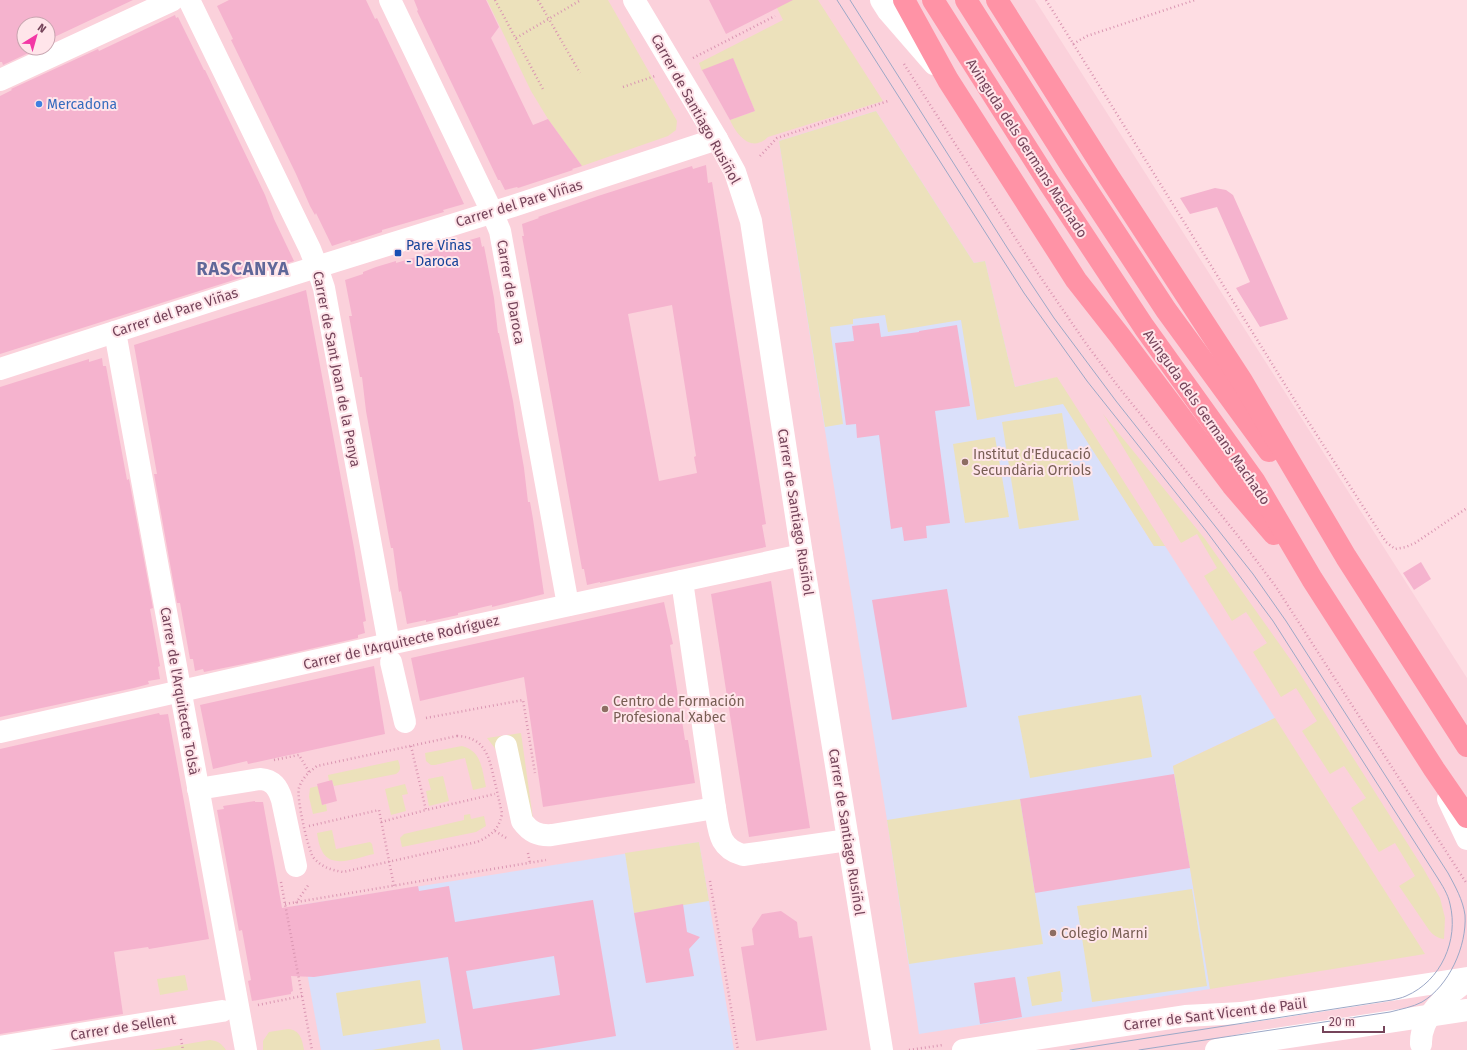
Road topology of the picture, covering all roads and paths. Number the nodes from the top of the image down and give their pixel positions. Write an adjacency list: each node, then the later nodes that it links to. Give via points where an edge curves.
1 (173, 0): 23 (street)
2 (189, 0): 31 (street, Carrer de Sant Joan de la Penya)
3 (390, 0): 30 (street, Carrer de Daroca)
4 (495, 0): 17 (path)
5 (538, 0): 16 (path)
6 (581, 0): 16 (path)
7 (634, 0): 28 (street, Carrer de Santiago Rusiñol)
8 (881, 0): 24 (street, Avinguda dels Germans Machado)
9 (904, 0): 24 (main road, Avinguda dels Germans Machado)
10 (933, 0): 37 (main road, Avinguda dels Germans Machado, via 1048,183 1144,327 1255,482)
11 (966, 0): 36 (main road, Avinguda dels Germans Machado, via 1166,310)
12 (997, 0): 36 (main road, Avinguda dels Germans Machado, via 1242,381)
13 (1046, 0): 18 (path)
14 (1194, 0): 18 (path, via 1087,36)
15 (775, 16): 19 (path)
16 (549, 19): 17 (path); 21 (path)
17 (516, 38): 26 (path)
18 (1073, 44): 34 (path, via 1386,542 1395,549 1406,547)
19 (691, 59)
20 (902, 60): 62 (path, via 1078,333 1276,587)
21 (580, 73)
22 (658, 75): 25 (path)
23 (0, 80)
24 (948, 80): 37 (main road, Avinguda dels Germans Machado, via 1076,280 1232,485)
25 (623, 87)
26 (544, 90)
27 (888, 101): 29 (path, via 777,138)
28 (717, 139): 30 (street, Carrer del Pare Viñas); 35 (street, Carrer de Santiago Rusiñol, via 735,172 751,221)
29 (760, 156)
30 (492, 212): 31 (street, Carrer del Pare Viñas); 39 (street, Carrer de Daroca, via 500,231)
31 (317, 267): 32 (street, Carrer del Pare Viñas); 40 (street, Carrer de Sant Joan de la Penya, via 325,296)
32 (115, 332): 33 (street, Carrer del Pare Viñas); 41 (street, Carrer de l'Arquitecte Tolsà)
33 (0, 369)
34 (1467, 508)
35 (802, 555): 38 (street, Carrer de l'Arquitecte Rodríguez); 57 (street, Carrer de Santiago Rusiñol)
36 (1346, 557): 46 (main road, Avinguda dels Germans Machado)
37 (1312, 579): 47 (main road)
38 (682, 581): 39 (street, Carrer de l'Arquitecte Rodríguez); 51 (street)
39 (568, 605): 40 (street, Carrer de l'Arquitecte Rodríguez)
40 (390, 653): 41 (street, Carrer de l'Arquitecte Rodríguez); 42 (street, Carrer de Sant Joan de la Penya)
41 (180, 691): 43 (street, Carrer de l'Arquitecte Rodríguez); 49 (street, Carrer de l'Arquitecte Tolsà)
42 (405, 722): 48 (path, via 523,700)
43 (0, 732)
44 (411, 746): 50 (path, via 457,736 466,736 476,741 489,757); 52 (path); 55 (path, via 317,766 302,780 299,789)
45 (506, 746): 51 (street, via 522,821 534,834 552,835)
46 (1467, 746)
47 (1434, 769): 53 (main road); 56 (street)
48 (536, 774)
49 (198, 789): 60 (street, via 260,779 274,784 282,800); 75 (street, Carrer de l'Arquitecte Tolsà)
50 (498, 794): 52 (path); 59 (path, via 501,821 488,837 477,842)
51 (715, 808): 57 (street, via 724,844 732,852 743,855)
52 (426, 810): 54 (path)
53 (1467, 816)
54 (381, 822): 55 (path, via 378,810); 59 (path)
55 (304, 827): 59 (path, via 309,849 321,866 343,872)
56 (1467, 839)
57 (848, 840): 78 (street, Carrer de Santiago Rusiñol)
58 (546, 860): 63 (path)
59 (390, 862): 63 (path)
60 (288, 873): 64 (path)
61 (710, 881): 77 (path)
62 (1467, 884)
63 (394, 886): 64 (path)
64 (285, 904): 67 (path)
65 (1467, 978): 79 (street, Carrer de Sant Vicent de Paül, via 1241,1013 1185,1016)
66 (1467, 981): 71 (street)
67 (302, 996): 68 (path); 76 (path)
68 (252, 1006)
69 (1467, 1010): 71 (street)
70 (222, 1011): 73 (street, Carrer de Sellent)
71 (1429, 1016): 72 (street); 74 (street, via 1421,1035)
72 (1380, 1024): 74 (street, via 1408,1031); 80 (street)
73 (0, 1047)
74 (1423, 1047)
75 (246, 1050)
76 (312, 1050)
77 (738, 1050)
78 (882, 1050)
79 (963, 1050)
80 (1216, 1050)

